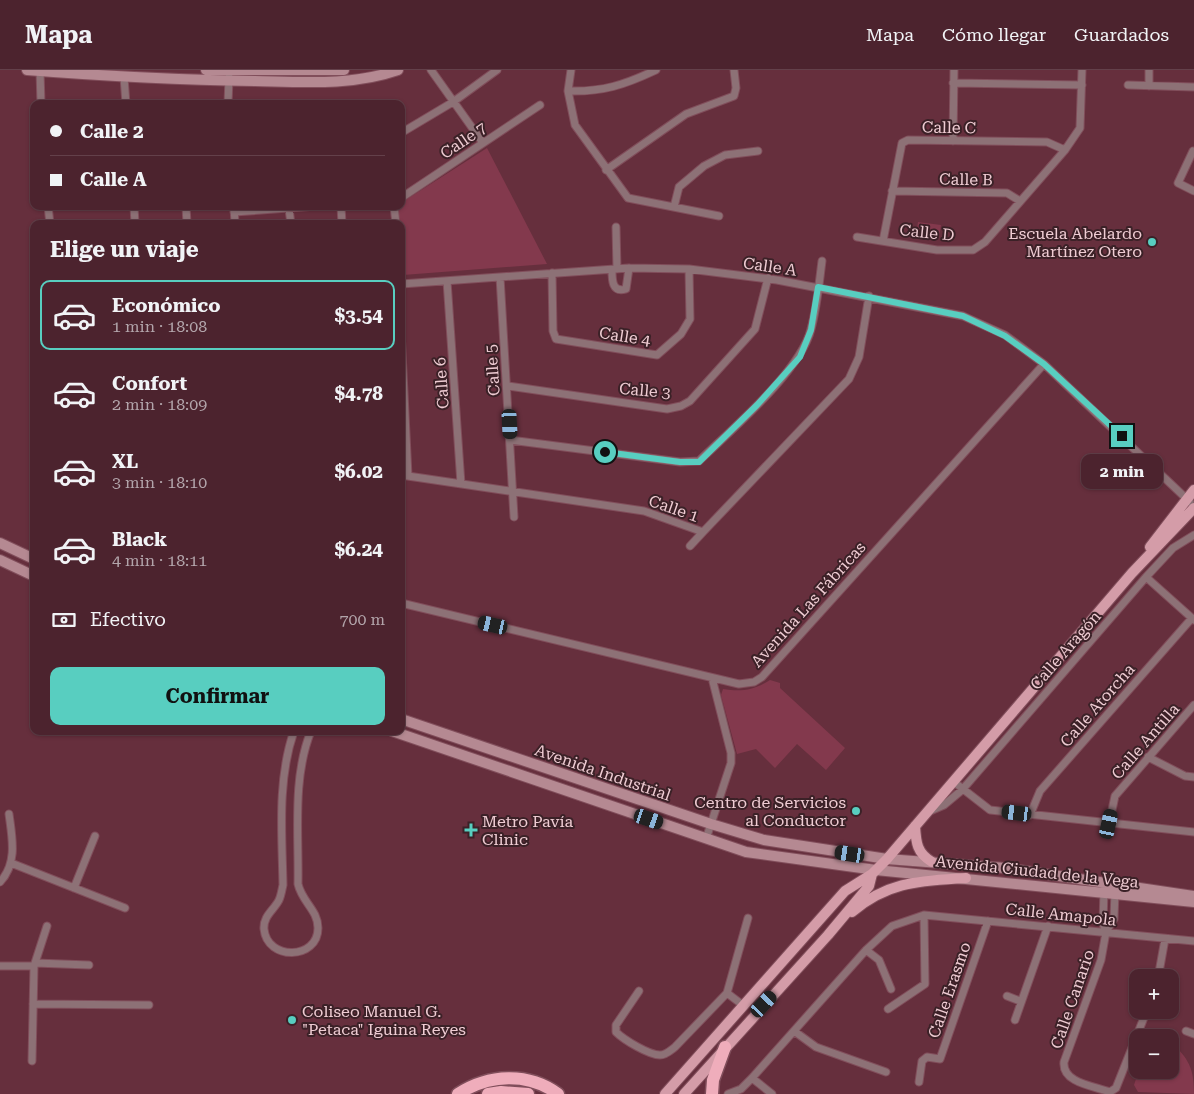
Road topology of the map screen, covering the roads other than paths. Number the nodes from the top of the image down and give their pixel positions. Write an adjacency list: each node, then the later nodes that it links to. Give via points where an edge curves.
1 (28, 70): 14 (street)
2 (206, 70): 15 (street)
3 (315, 70): 4 (street); 15 (street)
4 (344, 70)
5 (398, 70): 15 (street, via 337,82)
6 (431, 70): 26 (street)
7 (497, 70): 26 (street)
8 (571, 70): 22 (street)
9 (656, 70): 22 (street, via 625,85 594,92)
10 (734, 70): 34 (street, via 734,96 686,114)
11 (954, 70): 17 (street)
12 (1082, 70): 18 (street)
13 (1150, 70): 20 (street)
14 (40, 71): 16 (street); 23 (street)
15 (229, 74): 16 (street); 25 (street)
16 (124, 77): 24 (street)
17 (953, 83): 18 (street); 29 (street)
18 (1082, 84): 31 (street, via 1080,128)
19 (1128, 86): 20 (street)
20 (1150, 86): 21 (street)
21 (1194, 87)
22 (568, 91): 34 (street, via 575,125)
23 (41, 100)
24 (126, 100)
25 (228, 100)
26 (453, 102): 28 (street); 30 (street)
27 (540, 105): 30 (street, Calle 7)
28 (405, 131)
29 (953, 141): 31 (street, Calle C, via 1048,142); 35 (street, Calle C, via 908,140 902,143)
30 (483, 143): 37 (street, Calle 7)
31 (1065, 150): 38 (street)
32 (758, 151): 39 (street, via 725,155 704,166 679,187)
33 (1193, 151): 36 (street, via 1178,184)
34 (606, 170): 39 (street, via 628,198)
35 (892, 191): 38 (street, Calle B, via 1007,194); 43 (street, Calle C)
36 (1194, 191)
37 (405, 195)
38 (1020, 201): 43 (street, Calle D, via 985,242 973,250 937,250)
39 (674, 207): 40 (street)
40 (719, 216)
41 (616, 227): 46 (street)
42 (857, 238): 43 (street, Calle D)
43 (884, 241)
44 (822, 261): 53 (street)
45 (629, 268): 46 (street, Calle A); 46 (street, via 628,284 621,290 613,284); 47 (street, Calle A)
46 (614, 269): 48 (street, Calle A)
47 (689, 269): 48 (street, Calle 4, via 690,318 681,334 657,355 556,339 553,331); 50 (street, Calle A)
48 (552, 273): 49 (street, Calle A)
49 (500, 277): 51 (street, Calle A); 56 (street, Calle 5)
50 (768, 278): 53 (street, Calle A); 56 (street, Calle 3, via 755,329 690,401 681,406 667,409)
51 (447, 281): 52 (street, Calle A); 59 (street, Calle 6)
52 (405, 284)
53 (818, 287): 54 (street, Calle A); 57 (street, via 811,330 800,357 699,462)
54 (869, 296): 55 (street, Calle A, via 963,316 1005,336); 64 (street, Calle 1, via 860,357 849,379)
55 (1044, 364): 62 (street, Calle A); 74 (street, Avenida Las Fábricas, via 762,677 754,682 738,684)
56 (508, 386): 57 (street, Calle 5)
57 (510, 440): 60 (street, Calle 5)
58 (405, 475): 59 (street, Calle 1)
59 (461, 484): 60 (street, Calle 1)
60 (514, 490): 63 (street, Calle 5); 64 (street, Calle 1, via 644,511)
61 (1194, 490): 62 (main road)
62 (1192, 504): 82 (main road)
63 (514, 517)
64 (703, 532): 67 (street)
65 (1194, 535): 71 (street, Calle Aragón, via 1173,548)
66 (0, 544): 68 (street)
67 (690, 546)
68 (30, 557)
69 (0, 560): 70 (street)
70 (30, 574)
71 (1146, 577): 73 (street); 83 (street, Calle Aragón)
72 (405, 604): 74 (street, Avenida Las Fábricas)
73 (1193, 619): 86 (street, Calle Atorcha, via 1040,791)
74 (712, 678): 87 (street, via 732,753)
75 (1194, 705): 80 (street, Calle Antilla)
76 (405, 720): 87 (street, Avenida Industrial)
77 (293, 735): 78 (street, via 284,782 283,885 264,928 267,941 275,949 287,953 307,949 315,941 318,931 314,910 301,895 298,884 300,782 303,757)
78 (311, 735)
79 (404, 735): 92 (street, Avenida Industrial)
80 (1148, 757): 81 (street, via 1185,776); 88 (street, Calle Antilla, via 1115,796)
81 (1194, 777)
82 (954, 782): 83 (street); 84 (main road)
83 (962, 790): 84 (street, Calle Aragón, via 944,806); 86 (street, via 990,810)
84 (928, 812): 89 (main road)
85 (9, 814): 95 (street, via 13,850)
86 (1030, 815): 88 (street)
87 (711, 824): 92 (street); 93 (street, Avenida Industrial, via 764,840)
88 (1109, 824): 90 (street)
89 (915, 826): 93 (main road); 94 (main road, via 917,848)
90 (1194, 832)
91 (95, 836): 99 (street)
92 (706, 838): 96 (street, Avenida Industrial, via 746,852)
93 (887, 859): 94 (street, Avenida Ciudad de la Vega); 96 (main road)
94 (932, 862): 100 (street, Avenida Ciudad de la Vega, via 1005,868)
95 (11, 863): 98 (street); 99 (street)
96 (874, 872): 97 (street, Avenida Ciudad de la Vega); 111 (main road, via 869,886); 126 (main road, via 845,892)
97 (966, 878): 100 (street, Avenida Ciudad de la Vega); 111 (main road, via 906,883 880,892)
98 (0, 882)
99 (74, 888): 104 (street)
100 (1104, 889): 101 (street, Avenida Ciudad de la Vega); 110 (street, Calle Canario, via 1103,924)
101 (1115, 890): 102 (street, Avenida Ciudad de la Vega); 103 (street, Avenida Ciudad de la Vega); 110 (street, via 1114,919)
102 (1194, 896)
103 (1194, 902)
104 (125, 908)
105 (924, 915): 107 (street, Calle Amapola); 114 (street, Calle Amapola, via 892,926); 127 (street, via 925,984)
106 (748, 918): 121 (street)
107 (988, 921): 109 (street, Calle Amapola); 137 (street, Calle Erasmo, via 940,1058 927,1057 922,1061)
108 (47, 926): 115 (street)
109 (1048, 926): 110 (street, Calle Amapola); 123 (street)
110 (1106, 932): 112 (street, Calle Amapola); 138 (street, Calle Canario, via 1101,960 1063,1070 1068,1077 1110,1092)
111 (828, 934): 133 (main road)
112 (1165, 939): 113 (street, Calle Amapola); 118 (street)
113 (1194, 942)
114 (866, 950): 119 (street, via 879,960); 130 (street, Calle Amapola)
115 (34, 965): 116 (street); 117 (street); 124 (street)
116 (89, 965)
117 (0, 966)
118 (1160, 969)
119 (891, 989)
120 (639, 991): 121 (street, via 616,1025 616,1032 626,1041 659,1055 675,1047)
121 (727, 993): 126 (street)
122 (1007, 996): 123 (street)
123 (1020, 1002): 129 (street)
124 (33, 1004): 125 (street); 134 (street)
125 (149, 1005)
126 (744, 1006): 143 (main road)
127 (888, 1009)
128 (1144, 1019): 138 (street, Calle Canario)
129 (1015, 1020)
130 (794, 1031): 135 (street, via 816,1047); 136 (street, Calle Amapola)
131 (1186, 1031): 132 (street)
132 (1194, 1034)
133 (725, 1047): 144 (main road); 145 (highway, via 713,1080)
134 (32, 1061)
135 (886, 1072)
136 (752, 1078): 146 (street, Calle Amapola, via 741,1089); 147 (street)
137 (919, 1082)
138 (1117, 1091)
139 (458, 1094): 142 (highway, via 482,1082 503,1078 535,1082)
140 (488, 1094): 141 (highway)
141 (528, 1094)
142 (558, 1094)
143 (665, 1094)
144 (684, 1094)
145 (712, 1094)
146 (728, 1094)
147 (772, 1094)

